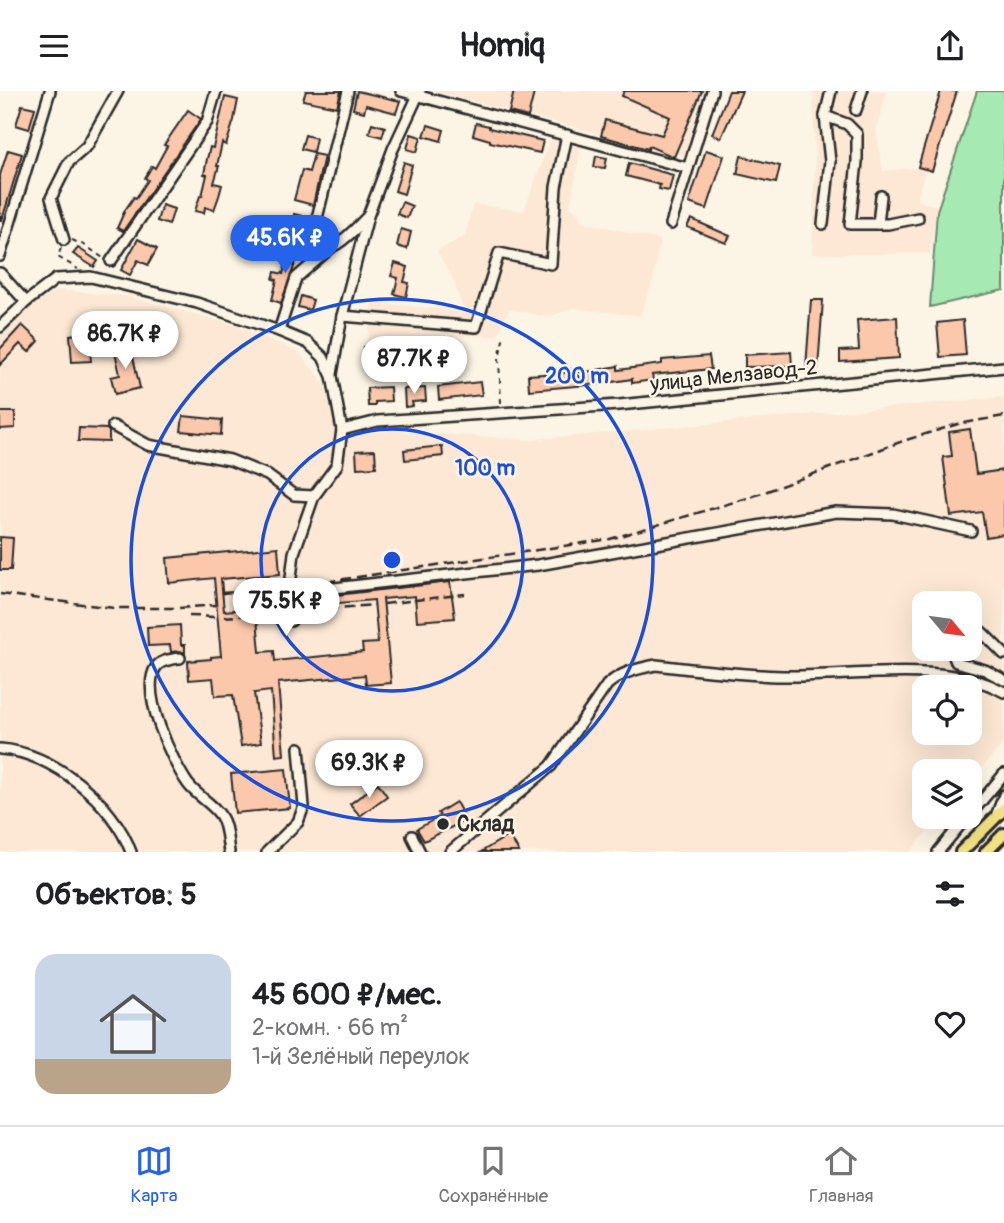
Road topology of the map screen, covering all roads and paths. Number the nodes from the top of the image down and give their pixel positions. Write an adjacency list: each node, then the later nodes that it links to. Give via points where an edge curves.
1 (50, 91): 22 (street)
2 (118, 91): 20 (street, via 87,146 69,162 51,198)
3 (216, 91): 23 (street, via 207,122)
4 (348, 91): 21 (street, via 310,240 315,249)
5 (401, 91): 9 (street)
6 (712, 91): 13 (street)
7 (831, 91): 11 (street)
8 (862, 91): 10 (street)
9 (419, 93): 12 (street); 15 (street)
10 (856, 110)
11 (825, 116): 18 (street, via 830,161); 19 (street, via 847,124 857,134 850,224)
12 (568, 135): 13 (street); 27 (street, via 556,187 551,264 499,253 476,327)
13 (688, 168): 17 (street)
14 (881, 196): 19 (street)
15 (368, 216): 21 (street); 27 (street)
16 (918, 218): 19 (street)
17 (671, 224)
18 (823, 224)
19 (878, 224)
20 (64, 240): 23 (path); 25 (path, via 58,257)
21 (334, 245): 29 (street, via 296,278)
22 (0, 255)
23 (111, 261)
24 (0, 272): 26 (street)
25 (91, 277): 26 (street, via 57,279); 29 (street, via 197,303)
26 (26, 302): 28 (street)
27 (342, 316): 32 (street)
28 (0, 327)
29 (279, 331): 32 (street, via 308,343 323,357)
30 (504, 335): 33 (path, via 499,358)
31 (1004, 367): 33 (street, улица Мелзавод-2)
32 (332, 376): 35 (street)
33 (500, 414): 35 (street, улица Мелзавод-2, via 378,421)
34 (113, 426): 36 (street, via 148,445 230,460 267,475 294,495)
35 (342, 430): 36 (street, via 337,465)
36 (314, 496): 38 (street, via 294,553)
37 (971, 531): 38 (street, via 893,514 836,512 538,565)
38 (290, 593): 39 (street)
39 (292, 621)
40 (982, 632): 41 (street)
41 (1004, 654)
42 (180, 658): 56 (street, via 156,666 150,689 174,763 191,788 219,814)
43 (957, 661): 44 (street)
44 (1004, 680)
45 (1004, 692): 59 (street, via 962,677 932,673 784,676 656,665 635,669 607,685 551,766)
46 (299, 748): 57 (street, via 304,806 298,821)
47 (0, 749): 55 (street, via 33,757 75,780 111,817)
48 (1004, 774): 50 (street)
49 (1004, 795): 51 (street)
50 (982, 800)
51 (1000, 813): 61 (main road)
52 (957, 829): 60 (street)
53 (1004, 834): 62 (main road)
54 (412, 836): 58 (street)
55 (131, 852)
56 (229, 852)
57 (267, 852)
58 (420, 852)
59 (450, 852)
60 (938, 852)
61 (961, 852)
62 (986, 852)

